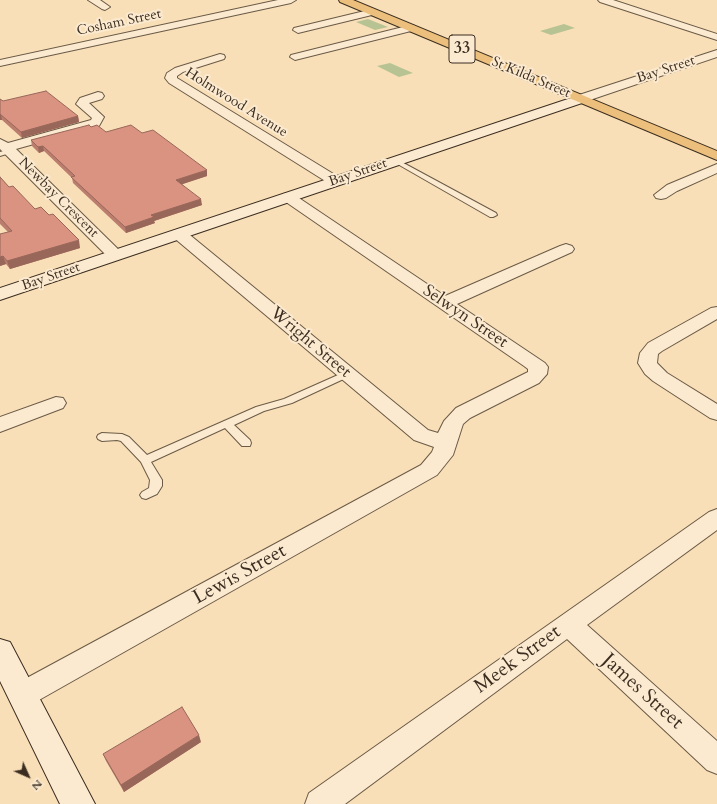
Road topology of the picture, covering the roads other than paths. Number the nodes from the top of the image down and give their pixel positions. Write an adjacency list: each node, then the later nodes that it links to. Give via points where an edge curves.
1 (93, 0): 5 (street)
2 (291, 0): 13 (street, Cosham Street)
3 (344, 0): 6 (main road, St Kilda Street / 33)
4 (603, 0): 9 (street)
5 (105, 7)
6 (373, 12): 7 (main road, St Kilda Street / 33); 8 (street)
7 (411, 28): 12 (street); 15 (main road, St Kilda Street / 33)
8 (298, 30)
9 (717, 36)
10 (717, 53): 15 (street, Bay Street)
11 (220, 57): 20 (street, Holmwood Avenue, via 180,70 171,74 170,78)
12 (295, 57)
13 (0, 63)
14 (98, 96): 16 (street, via 82,104 98,117 95,123)
15 (580, 99): 17 (main road, St Kilda Street / 33); 18 (street, Bay Street)
16 (4, 149): 26 (street, Newbay Crescent)
17 (717, 156)
18 (396, 161): 20 (street, Bay Street); 23 (lane)
19 (717, 168): 21 (street)
20 (335, 181): 22 (street, Bay Street)
21 (661, 195)
22 (288, 197): 24 (street, Bay Street); 28 (street, Selwyn Street)
23 (493, 215)
24 (179, 234): 26 (street, Bay Street); 30 (street, Wright Street)
25 (566, 249): 28 (street)
26 (116, 255): 27 (street, Bay Street)
27 (0, 294)
28 (444, 303): 37 (street, Selwyn Street, via 538,367 537,374 532,379 456,419)
29 (717, 312): 32 (street, via 655,347 649,353 647,363 660,377)
30 (347, 374): 33 (lane, via 288,401 260,409); 37 (street, Wright Street, via 421,435)
31 (56, 403): 34 (street)
32 (717, 413)
33 (227, 424): 36 (lane); 38 (lane)
34 (0, 425)
35 (102, 437): 38 (lane, via 118,436 125,439)
36 (246, 442)
37 (446, 443): 43 (street, Lewis Street, via 442,455 429,470)
38 (145, 460): 39 (lane, via 156,480 153,491)
39 (146, 495)
40 (717, 518): 41 (street, Meek Street)
41 (568, 624): 44 (street, James Street); 46 (street, Meek Street)
42 (0, 652): 43 (street)
43 (22, 695): 45 (street)
44 (717, 760)
45 (78, 804)
46 (320, 804)

